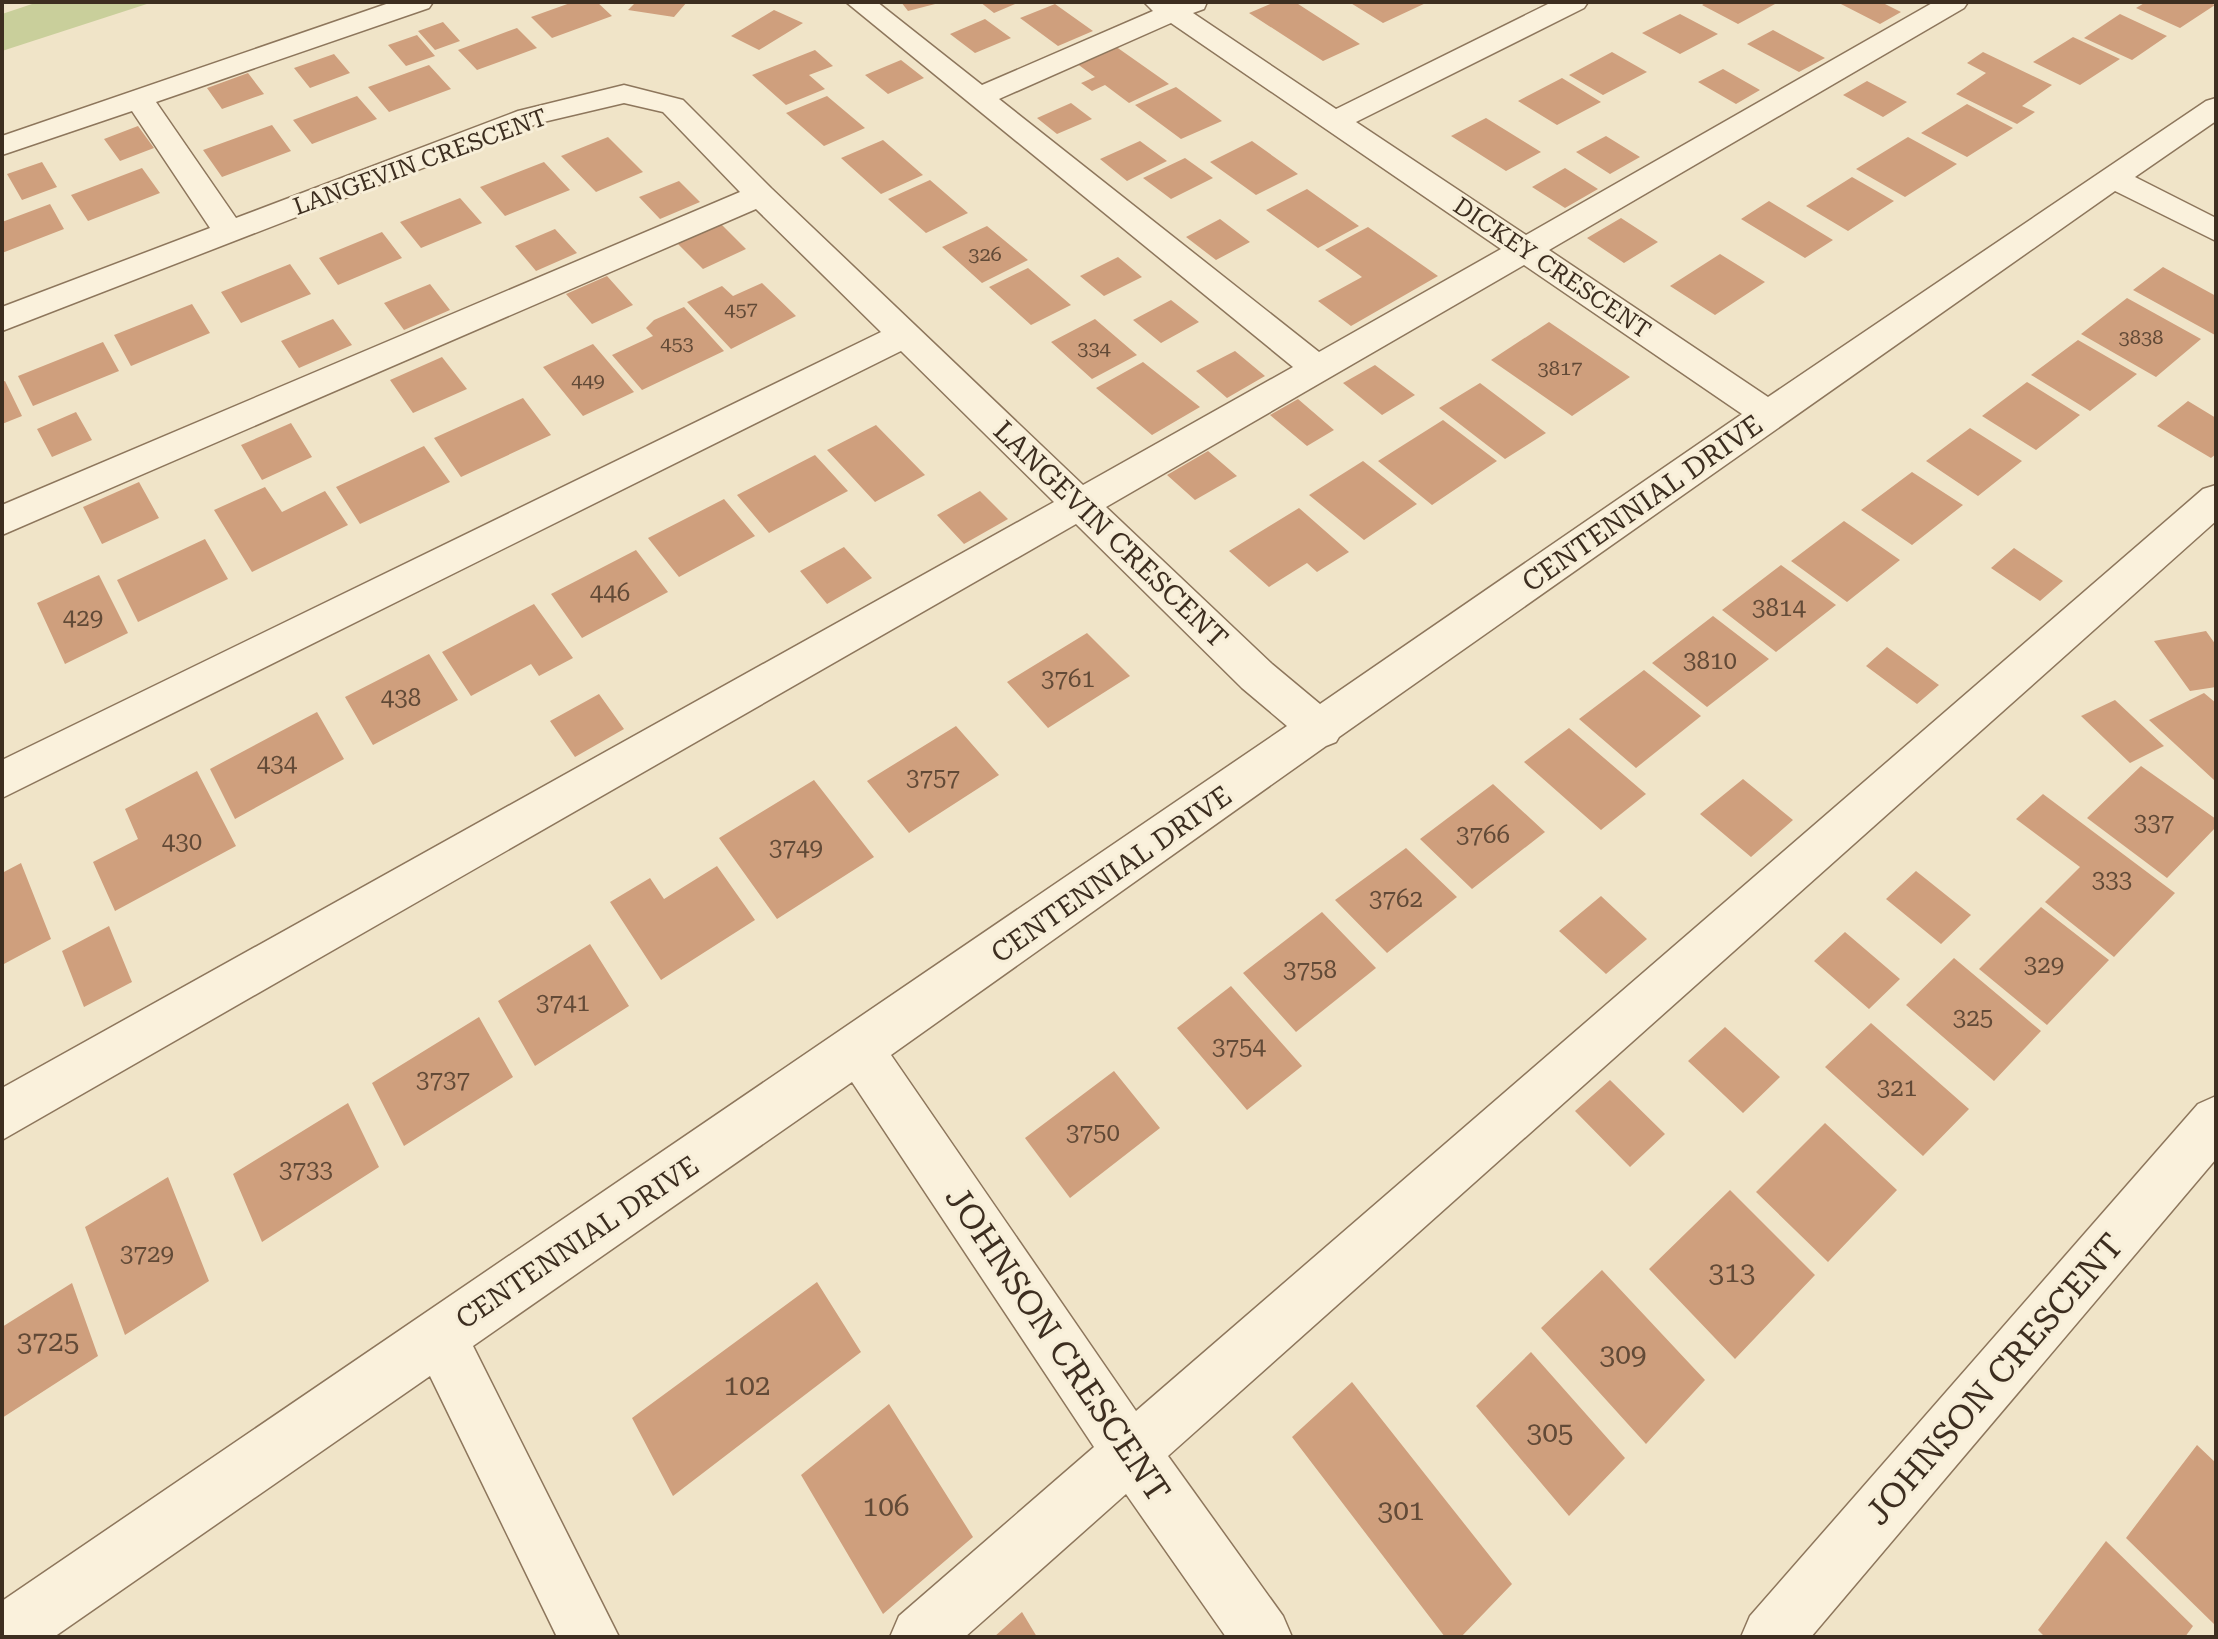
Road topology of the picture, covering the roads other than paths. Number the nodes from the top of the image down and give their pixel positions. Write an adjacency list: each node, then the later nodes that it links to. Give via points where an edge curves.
1 (419, 2): 7 (street)
2 (860, 2): 6 (street)
3 (1574, 2): 9 (street)
4 (1954, 2): 15 (street)
5 (1175, 5): 6 (street); 9 (street, DICKEY CRESCENT)
6 (979, 97): 18 (street)
7 (140, 100): 10 (street); 14 (street)
8 (2216, 107): 11 (street, CENTENNIAL DRIVE)
9 (1335, 121): 15 (street, DICKEY CRESCENT)
10 (2, 146)
11 (2114, 178): 13 (street); 19 (street, CENTENNIAL DRIVE)
12 (760, 195): 14 (street, LANGEVIN CRESCENT, via 673,106 624,94 529,117); 17 (street, LANGEVIN CRESCENT); 22 (street)
13 (2216, 231)
14 (230, 233): 16 (street, LANGEVIN CRESCENT)
15 (1526, 250): 18 (street); 19 (street, DICKEY CRESCENT)
16 (2, 320)
17 (905, 335): 21 (street, LANGEVIN CRESCENT); 24 (street)
18 (1315, 367): 21 (street)
19 (1768, 414): 23 (street, CENTENNIAL DRIVE)
20 (2216, 499): 29 (street)
21 (1079, 503): 23 (street, LANGEVIN CRESCENT, via 1257,676); 26 (street)
22 (2, 521)
23 (1321, 730): 25 (street, CENTENNIAL DRIVE)
24 (2, 780)
25 (858, 1049): 28 (street, CENTENNIAL DRIVE); 29 (street, JOHNSON CRESCENT)
26 (2, 1115)
27 (2216, 1121): 34 (street, JOHNSON CRESCENT)
28 (439, 1336): 30 (street, CENTENNIAL DRIVE); 31 (street)
29 (1129, 1450): 32 (street); 33 (street, JOHNSON CRESCENT)
30 (2, 1637)
31 (589, 1637)
32 (920, 1637)
33 (1262, 1637)
34 (1771, 1637)

